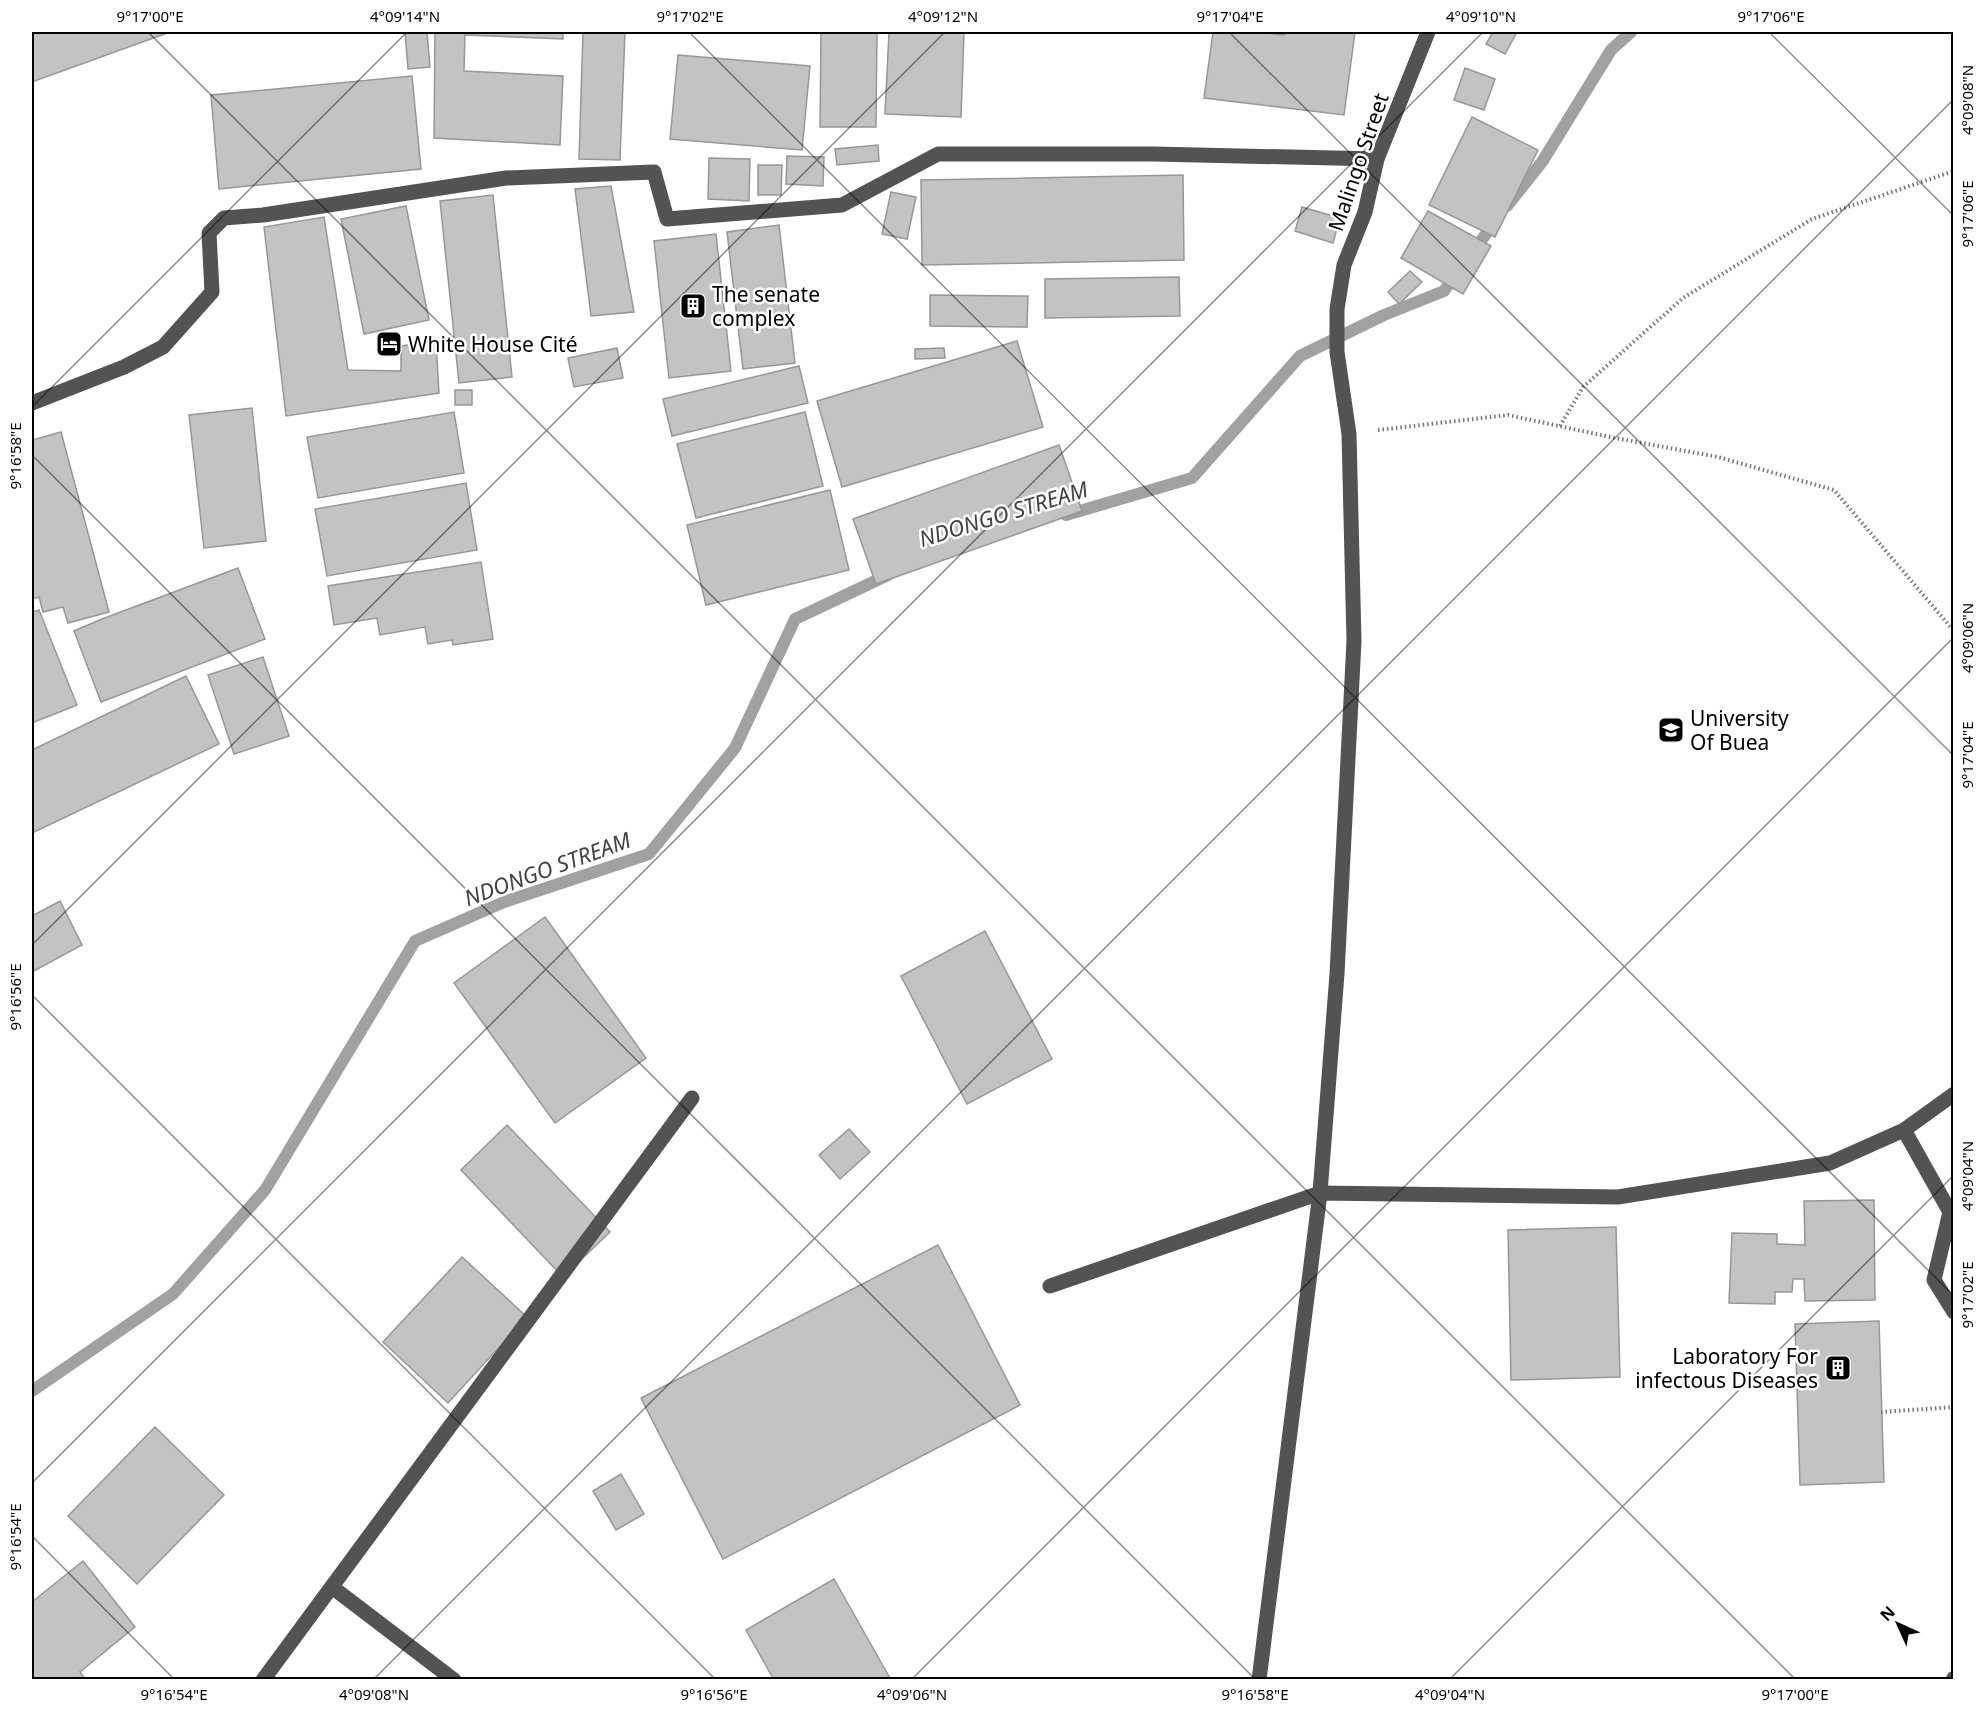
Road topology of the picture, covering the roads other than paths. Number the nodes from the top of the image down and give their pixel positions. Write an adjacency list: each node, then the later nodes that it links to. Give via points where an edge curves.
1 (1428, 32): 2 (street, Malingo Street)
2 (1377, 159): 3 (street, via 938,154 842,205 667,219 654,172 506,178 224,218 209,233 212,292 163,347 124,367); 7 (street, Malingo Street, via 1365,212 1344,265 1337,309 1337,352 1349,434 1353,641 1337,974)
3 (32, 403)
4 (1953, 1094): 6 (street)
5 (692, 1098): 10 (street)
6 (1904, 1130): 7 (street, via 1830,1163 1618,1197); 9 (street, via 1950,1212 1934,1280)
7 (1320, 1193): 8 (street); 13 (street, Malingo Street)
8 (1050, 1286)
9 (1953, 1312)
10 (332, 1587): 11 (street); 12 (street)
11 (263, 1680)
12 (454, 1680)
13 (1258, 1680)

